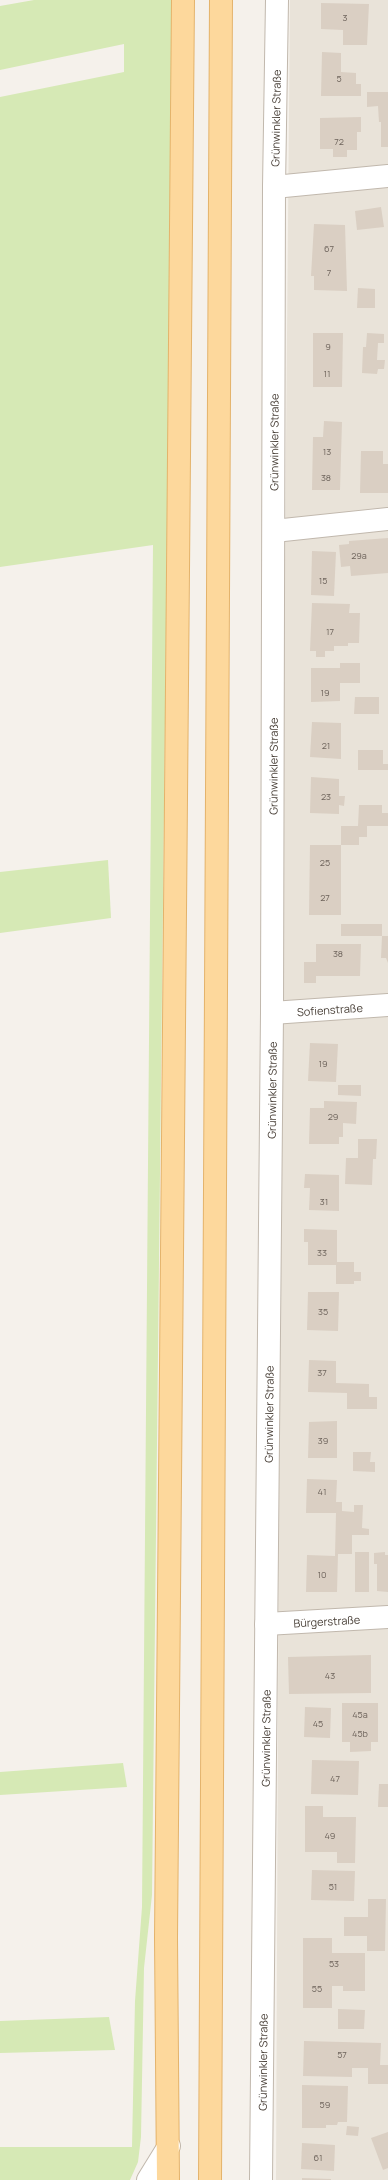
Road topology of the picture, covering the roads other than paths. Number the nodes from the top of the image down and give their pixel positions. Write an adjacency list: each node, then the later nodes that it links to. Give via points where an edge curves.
1 (183, 0): 12 (main road, via 166,1922)
2 (221, 0): 15 (main road)
3 (277, 0): 5 (street, Grünwinkler Straße)
4 (388, 176): 5 (street)
5 (274, 187): 7 (street, Grünwinkler Straße)
6 (388, 519): 7 (street)
7 (274, 530): 9 (street, Grünwinkler Straße)
8 (388, 1005): 9 (street, Sofienstraße)
9 (272, 1013): 11 (street, Grünwinkler Straße)
10 (388, 1617): 11 (street, Bürgerstraße)
11 (266, 1624): 16 (street, Grünwinkler Straße)
12 (169, 2146): 13 (street); 14 (main road)
13 (148, 2180)
14 (168, 2180)
15 (210, 2180)
16 (261, 2180)

